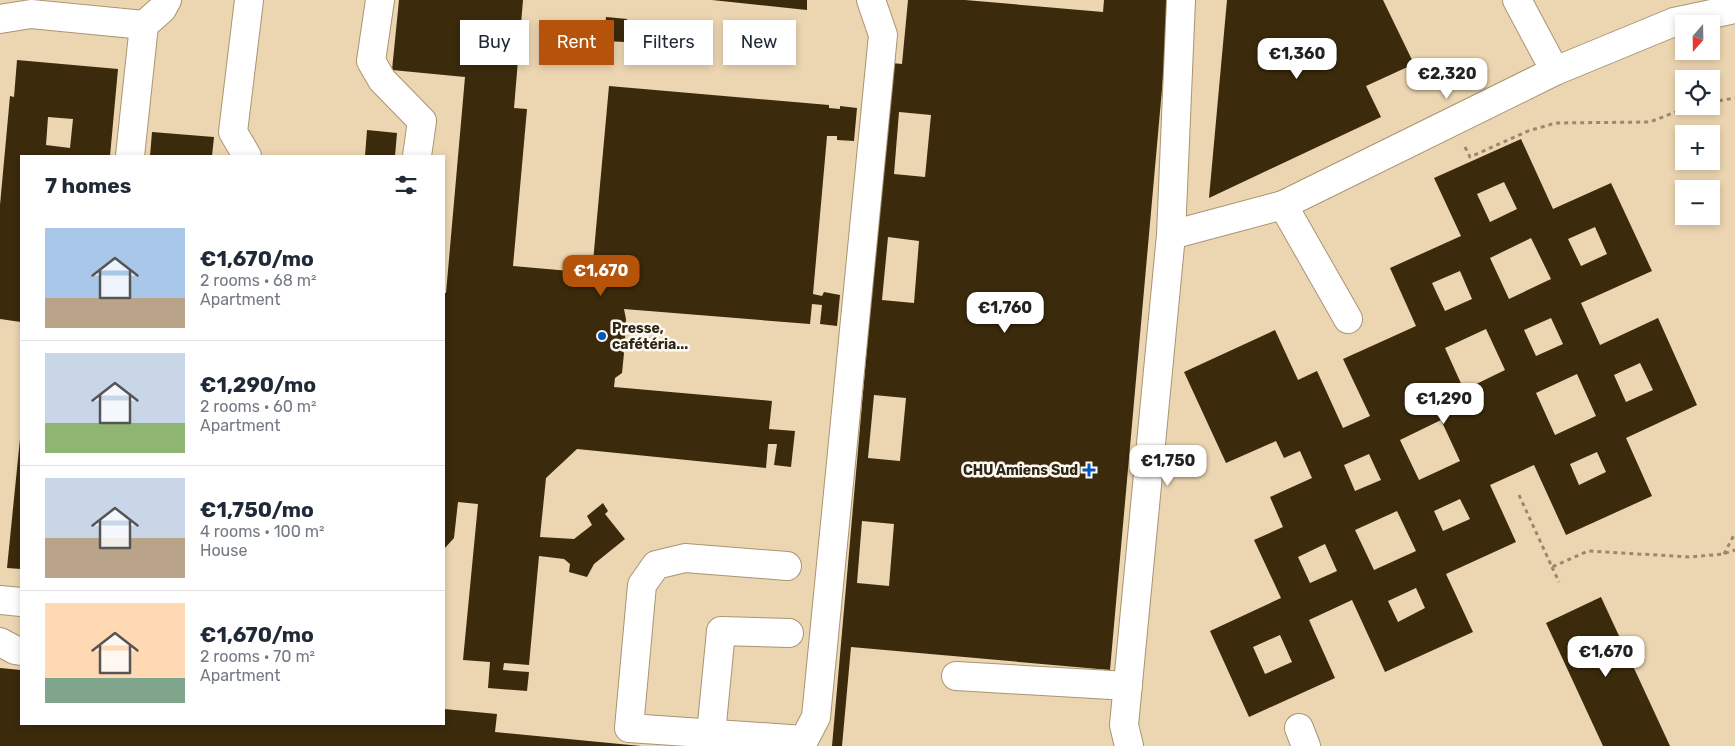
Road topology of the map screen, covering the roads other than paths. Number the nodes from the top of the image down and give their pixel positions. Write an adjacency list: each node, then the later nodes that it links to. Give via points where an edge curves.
1 (3, 0): 9 (street)
2 (167, 0): 11 (street)
3 (249, 0): 14 (street, via 233,132)
4 (380, 0): 15 (street, via 371,61 382,80 422,121)
5 (871, 0): 27 (street, via 883,35 816,717 804,740)
6 (1181, 0): 17 (street)
7 (1517, 0): 12 (street)
8 (1735, 9): 12 (street, via 1674,22)
9 (31, 14): 10 (street); 11 (street)
10 (0, 19)
11 (144, 25): 13 (street)
12 (1555, 71): 16 (street)
13 (130, 155)
14 (245, 155)
15 (417, 155)
16 (1284, 205): 17 (street); 18 (street)
17 (1171, 235): 26 (street)
18 (1348, 318)
19 (787, 566): 27 (street, via 685,558 656,565 642,585 629,728)
20 (0, 600): 21 (street)
21 (20, 602)
22 (788, 633): 27 (street, via 721,631)
23 (0, 642): 24 (street)
24 (20, 651)
25 (956, 676): 26 (street)
26 (1128, 686): 28 (street, via 1124,725)
27 (711, 734)
28 (1129, 746)

